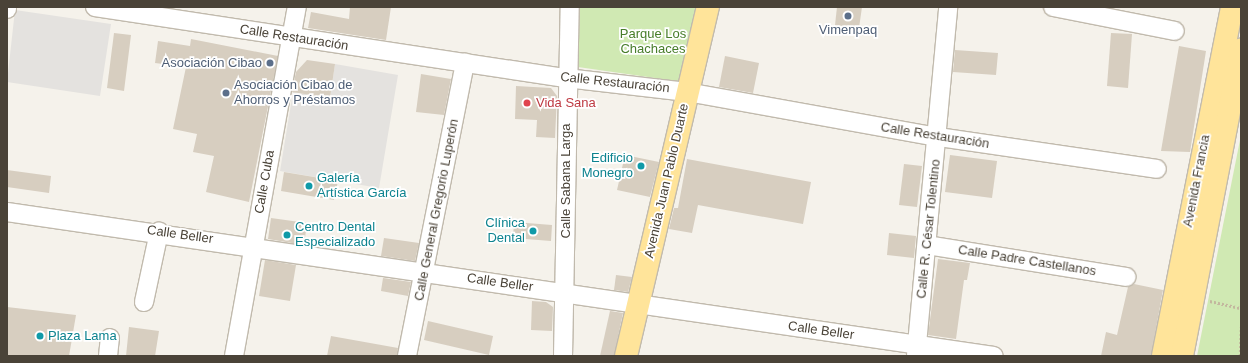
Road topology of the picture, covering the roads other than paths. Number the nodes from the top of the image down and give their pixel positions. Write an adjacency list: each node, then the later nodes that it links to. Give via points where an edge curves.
1 (95, 7): 9 (street, Calle Restauración)
2 (297, 7): 9 (street, Calle Cuba)
3 (570, 7): 12 (street, Calle Sabana Larga)
4 (708, 7): 13 (main road, Avenida Juan Pablo Duarte)
5 (948, 7): 14 (street, Calle R. César Tolentino)
6 (1053, 7): 8 (street)
7 (1232, 7): 10 (main road, Avenida Francia)
8 (1175, 31)
9 (291, 38): 11 (street, Calle Restauración); 19 (street, Calle Cuba)
10 (1237, 50): 33 (main road, Avenida Francia); 34 (main road, Avenida Francia)
11 (465, 63): 12 (street, Calle Restauración); 20 (street, Calle General Gregorio Luperón)
12 (566, 78): 13 (street, Calle Restauración); 22 (street, Calle Sabana Larga)
13 (687, 92): 14 (street, Calle Restauración); 24 (main road, Avenida Juan Pablo Duarte, via 667,194)
14 (938, 137): 15 (street, Calle Restauración); 18 (street, Calle R. César Tolentino)
15 (1157, 169)
16 (7, 212): 17 (street, Calle Beller)
17 (159, 232): 19 (street, Calle Beller); 23 (street)
18 (927, 245): 21 (street, Calle Padre Castellanos); 26 (street, Calle R. César Tolentino)
19 (254, 246): 20 (street, Calle Beller); 28 (street, Calle Cuba)
20 (425, 272): 22 (street, Calle Beller); 29 (street, Calle General Gregorio Luperón)
21 (1126, 277)
22 (565, 293): 24 (street, Calle Beller); 30 (street, Calle Sabana Larga)
23 (144, 302)
24 (637, 306): 26 (street, Calle Beller); 31 (main road, Avenida Juan Pablo Duarte)
25 (110, 338): 27 (street)
26 (917, 350): 32 (street, Calle Beller)
27 (108, 356)
28 (234, 356)
29 (407, 356)
30 (563, 356)
31 (626, 356)
32 (994, 356)
33 (1163, 356)
34 (1182, 356)

